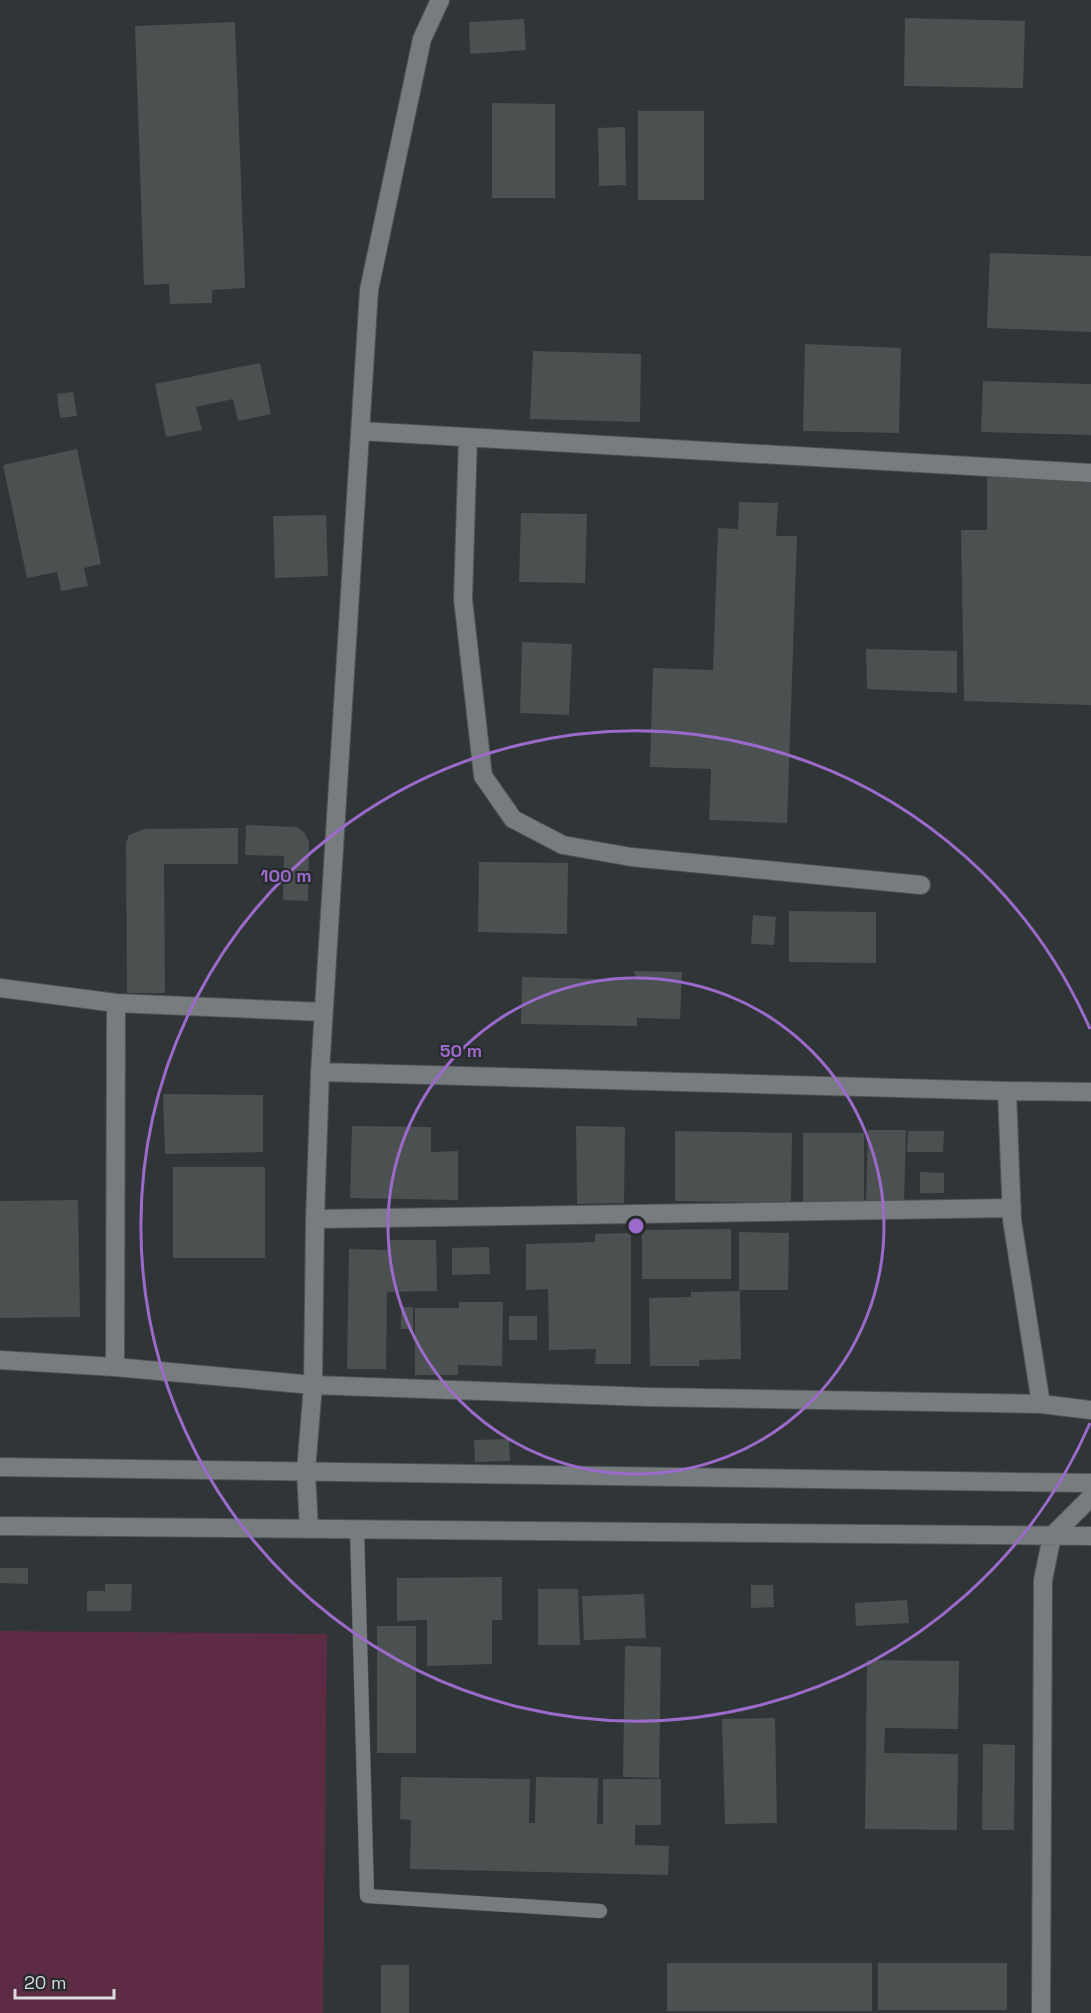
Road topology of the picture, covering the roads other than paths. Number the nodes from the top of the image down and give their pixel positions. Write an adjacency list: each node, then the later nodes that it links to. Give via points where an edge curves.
1 (440, 0): 2 (street, via 422,39 369,290)
2 (360, 431): 3 (street); 8 (street)
3 (468, 437): 4 (street); 5 (street, via 463,599 483,776 513,819 563,845 631,857)
4 (1091, 473)
5 (921, 885)
6 (0, 988): 7 (street)
7 (116, 1003): 8 (street); 15 (street)
8 (323, 1012): 9 (street)
9 (320, 1071): 10 (street); 13 (street)
10 (1007, 1091): 11 (street); 12 (street)
11 (1091, 1092)
12 (1012, 1208): 13 (street); 17 (street)
13 (315, 1219): 16 (street)
14 (0, 1359): 15 (street)
15 (115, 1367): 16 (street)
16 (313, 1385): 17 (street, via 648,1397); 20 (street)
17 (1041, 1404): 18 (street)
18 (1091, 1410)
19 (0, 1467): 20 (street)
20 (306, 1471): 21 (street); 24 (street)
21 (1091, 1483)
22 (1091, 1497): 26 (street)
23 (0, 1526): 24 (street)
24 (309, 1529): 25 (street)
25 (357, 1530): 26 (street); 28 (lane, via 367,1896)
26 (1052, 1536): 27 (street); 29 (street, via 1043,1580)
27 (1091, 1536)
28 (600, 1911)
29 (1041, 2013)

